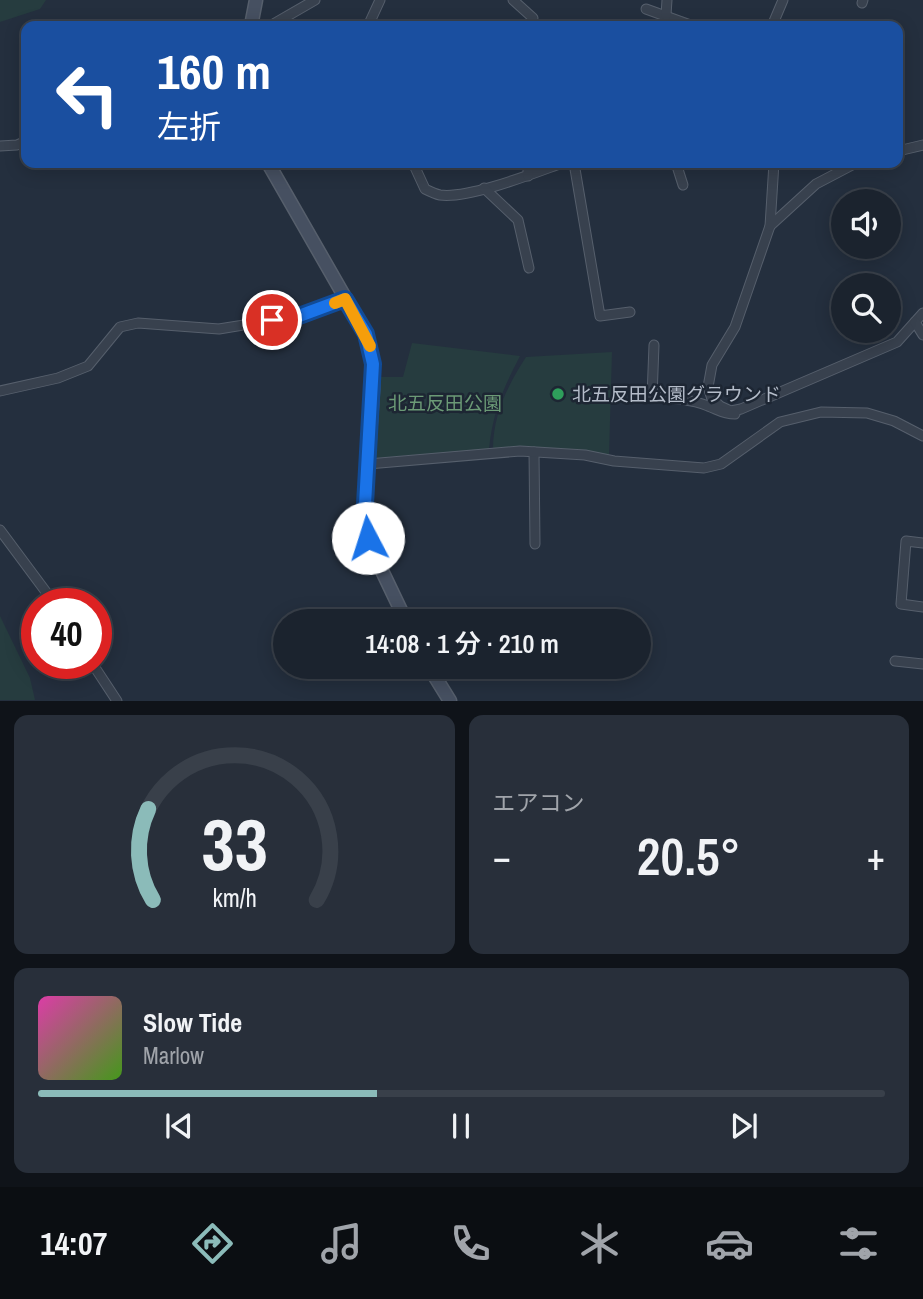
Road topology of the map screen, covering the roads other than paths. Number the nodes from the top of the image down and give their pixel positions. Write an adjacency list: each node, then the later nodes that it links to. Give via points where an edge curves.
1 (256, 0): 10 (street)
2 (316, 0): 11 (street)
3 (380, 0): 12 (street)
4 (513, 0): 9 (street)
5 (667, 0): 8 (street)
6 (783, 0): 14 (street)
7 (646, 9): 8 (street)
8 (666, 15): 13 (street)
9 (533, 18)
10 (252, 21)
11 (279, 21)
12 (370, 21)
13 (681, 21)
14 (774, 21)
15 (21, 143): 17 (street)
16 (923, 145): 18 (street)
17 (0, 146)
18 (903, 150)
19 (271, 168): 32 (street)
20 (415, 168): 29 (street, via 425,189 440,195)
21 (528, 168): 27 (street)
22 (549, 168): 27 (street)
23 (575, 168): 33 (street, via 600,316)
24 (678, 168): 28 (street)
25 (774, 168): 30 (street)
26 (846, 168): 30 (street, via 816,184)
27 (528, 176): 29 (street)
28 (683, 185)
29 (484, 188): 31 (street, via 518,220)
30 (770, 226): 39 (street, via 735,327 712,365 708,387 720,406)
31 (529, 268)
32 (345, 299): 38 (street, via 299,316 219,329 138,323 120,327 88,366 77,372); 42 (street, via 366,334 373,364)
33 (630, 312)
34 (923, 313): 35 (street)
35 (915, 322): 36 (street); 39 (street, via 897,342)
36 (923, 335)
37 (654, 345): 39 (street, via 652,397 677,398 723,414)
38 (0, 391)
39 (737, 410)
40 (923, 436): 41 (street, via 867,413 821,412 780,422 721,464 704,468)
41 (534, 452): 42 (street); 45 (street)
42 (368, 464): 48 (street, via 364,522)
43 (0, 530): 46 (street)
44 (923, 543): 47 (street, via 906,541 901,604)
45 (534, 544)
46 (43, 588)
47 (923, 607)
48 (400, 609)
49 (895, 661): 50 (street)
50 (923, 664)
51 (103, 679): 53 (street)
52 (436, 679): 54 (street)
53 (117, 701)
54 (450, 701)

